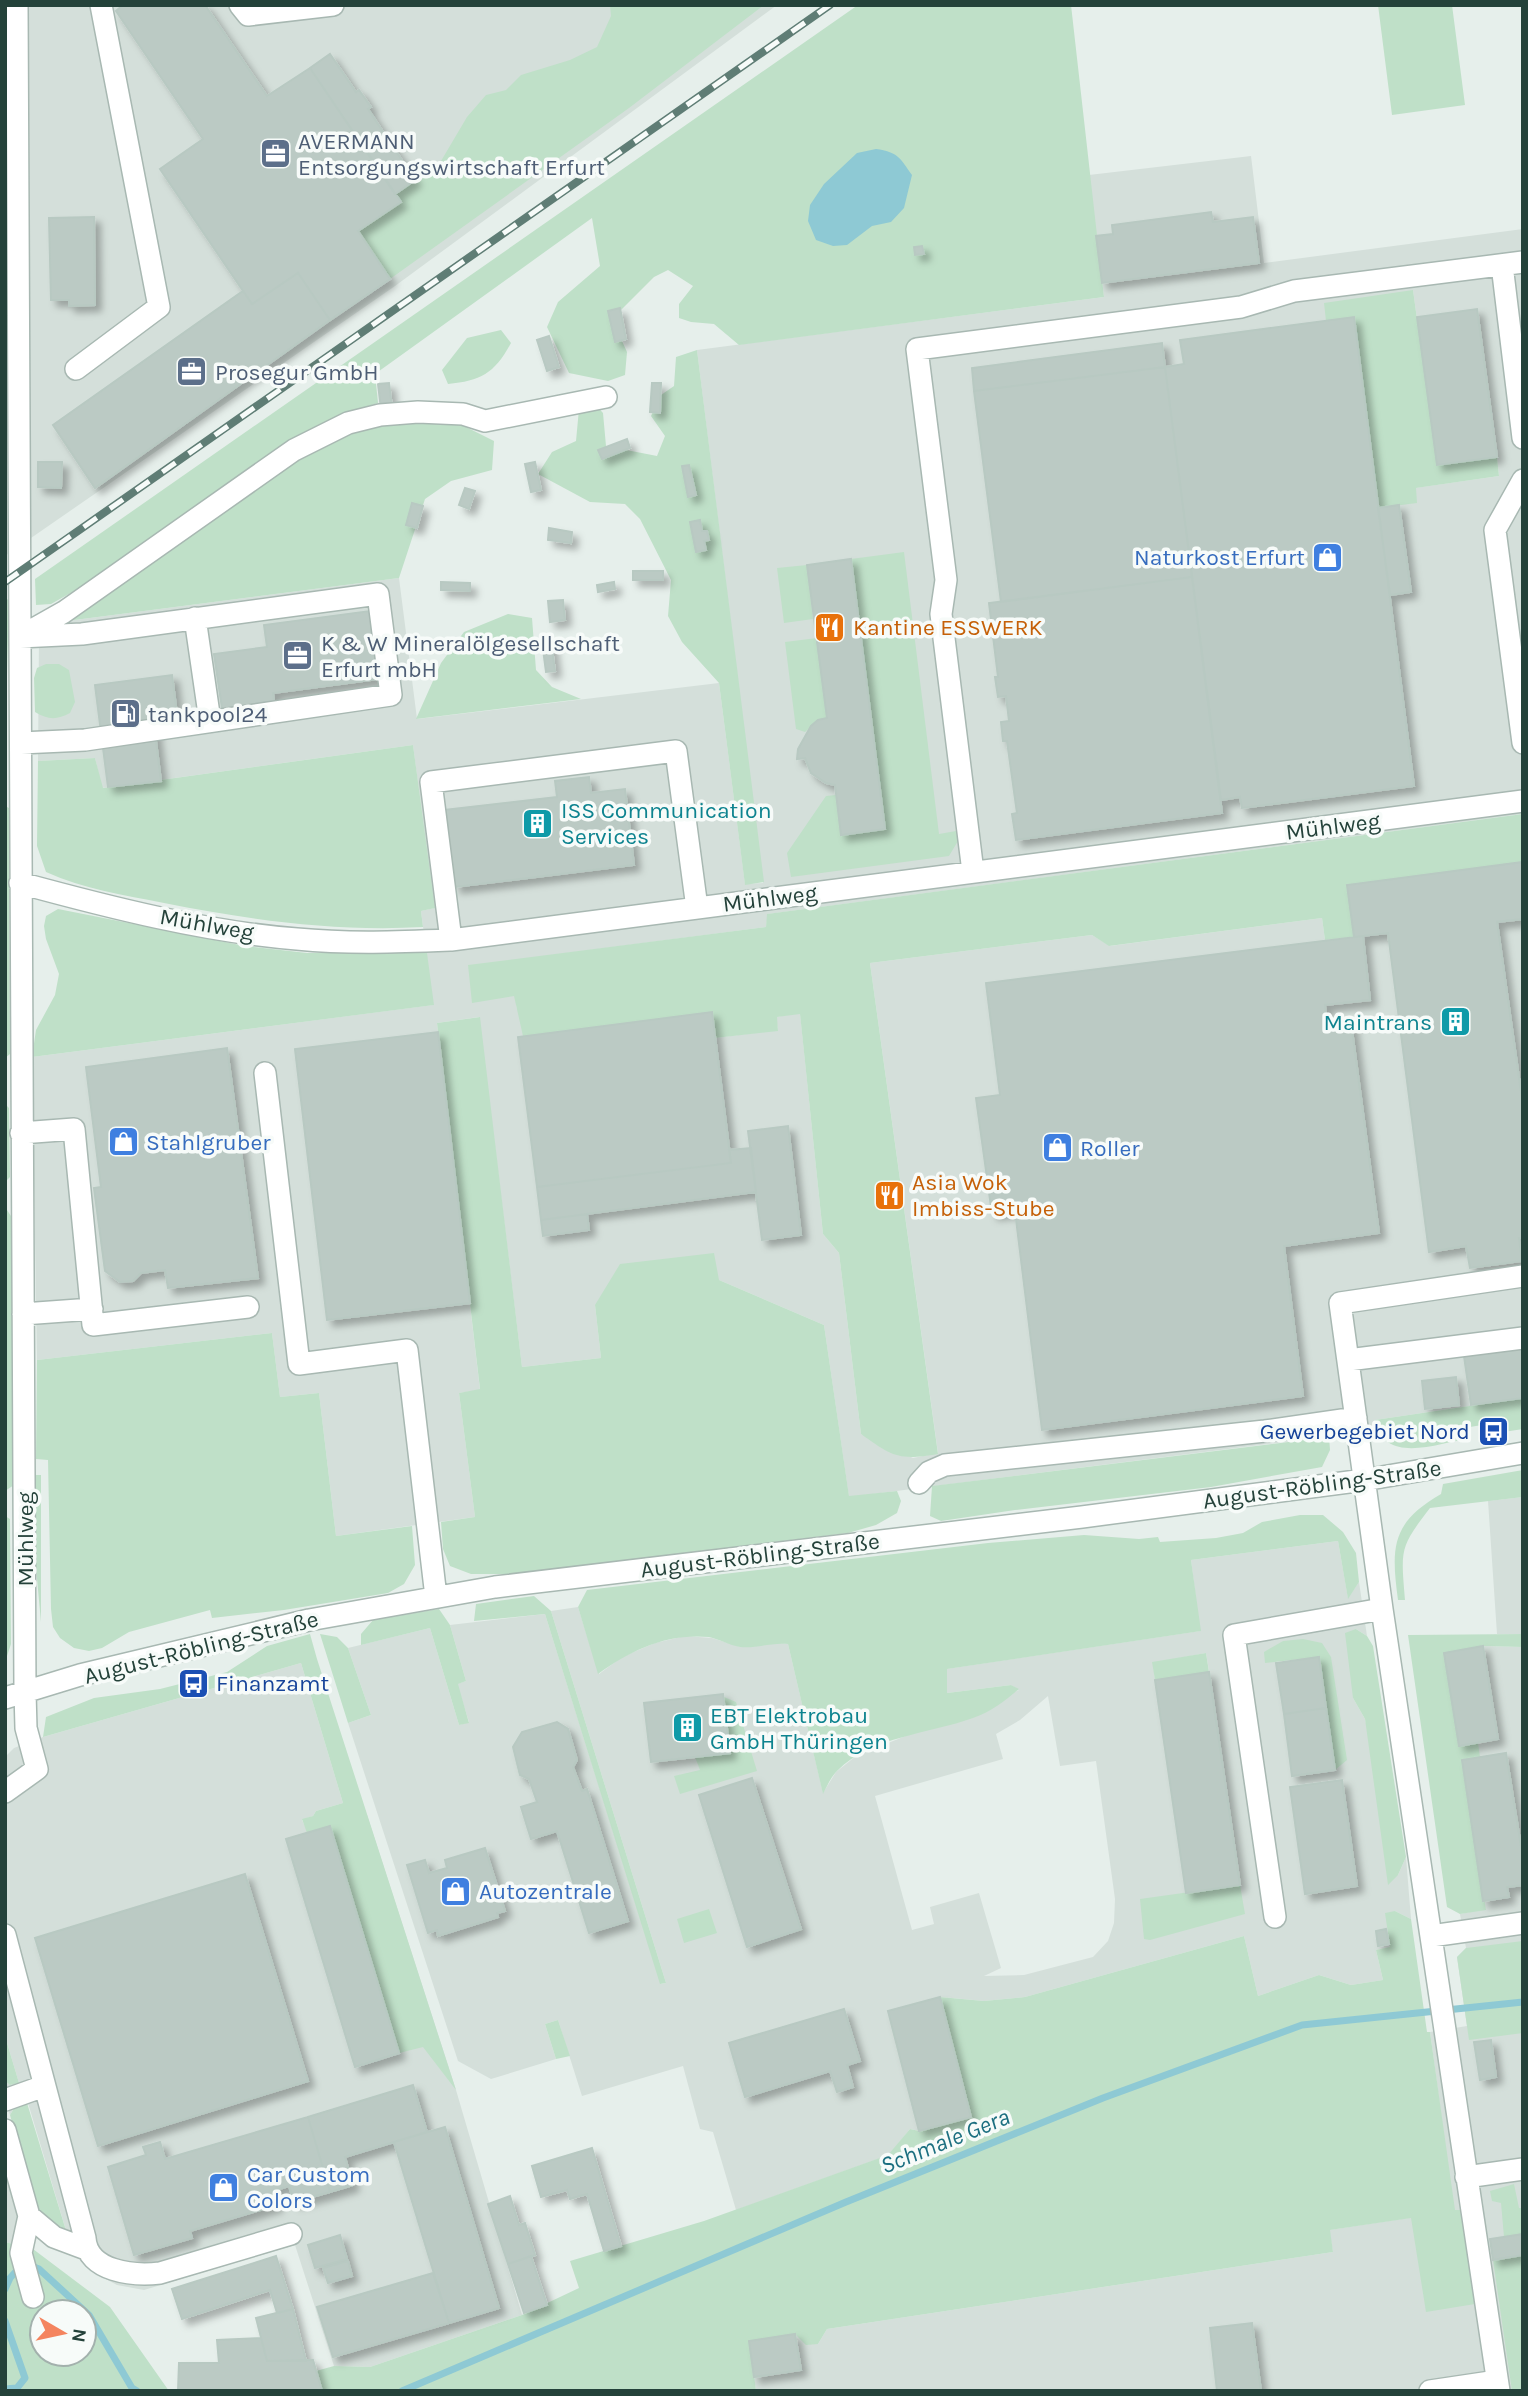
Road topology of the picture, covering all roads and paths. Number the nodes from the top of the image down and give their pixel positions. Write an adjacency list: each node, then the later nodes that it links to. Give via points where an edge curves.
1 (17, 5): 5 (street, Mühlweg)
2 (101, 5): 8 (street, via 159,307)
3 (240, 5): 4 (street, via 248,15)
4 (333, 5)
5 (11, 67): 6 (street, Mühlweg)
6 (12, 248): 11 (street, Mühlweg)
7 (1512, 264): 10 (street); 19 (street, via 1294,291 1241,307 917,349 946,580 941,614)
8 (76, 369)
9 (606, 397): 14 (street, via 485,421 463,414 418,412 348,422 294,450 64,612)
10 (1523, 438)
11 (13, 462): 14 (street, Mühlweg)
12 (1523, 480): 17 (street, via 1495,530)
13 (195, 618): 14 (street, via 82,634); 15 (street); 15 (street, via 378,594 391,695)
14 (20, 637): 16 (street, Mühlweg)
15 (210, 722): 16 (street, via 85,740)
16 (21, 743): 20 (street, Mühlweg)
17 (1523, 743)
18 (1523, 801): 19 (street, Mühlweg)
19 (973, 872): 21 (street, Mühlweg)
20 (20, 883): 22 (street, Mühlweg, via 221,929 295,939); 24 (street, Mühlweg)
21 (697, 908): 22 (street, Mühlweg); 22 (street, via 676,751 431,782)
22 (451, 940)
23 (265, 1073): 38 (street, via 299,1364 407,1350)
24 (13, 1077): 25 (street, Mühlweg)
25 (21, 1133): 26 (street, Mühlweg); 29 (street, via 74,1129)
26 (14, 1196): 30 (street, Mühlweg)
27 (1523, 1276): 32 (street, via 1340,1303)
28 (248, 1307): 29 (street, via 93,1325)
29 (92, 1308): 30 (street)
30 (23, 1314): 37 (street, Mühlweg)
31 (1523, 1338): 32 (street)
32 (1348, 1360): 33 (street)
33 (1356, 1418): 35 (street); 36 (street, via 945,1465)
34 (1523, 1453): 35 (street, August-Röbling-Straße)
35 (1364, 1480): 38 (street, August-Röbling-Straße); 39 (street)
36 (919, 1483)
37 (15, 1503): 40 (street, Mühlweg)
38 (436, 1597): 40 (street, August-Röbling-Straße, via 309,1620)
39 (1382, 1609): 42 (street, via 1234,1634); 45 (street)
40 (15, 1695): 41 (street, Mühlweg, via 37,1769)
41 (5, 1792)
42 (1275, 1917)
43 (1523, 1923): 45 (street)
44 (5, 1935): 46 (street)
45 (1431, 1936): 50 (street)
46 (44, 2086): 47 (street); 53 (street)
47 (5, 2100)
48 (5, 2130): 51 (street)
49 (1523, 2169): 50 (street)
50 (1465, 2177): 55 (street)
51 (29, 2216): 53 (street, via 54,2238); 54 (street, via 21,2253)
52 (291, 2234): 53 (street, via 139,2276 103,2264)
53 (86, 2249)
54 (32, 2292)
55 (1498, 2386): 56 (street)
56 (1430, 2391)

